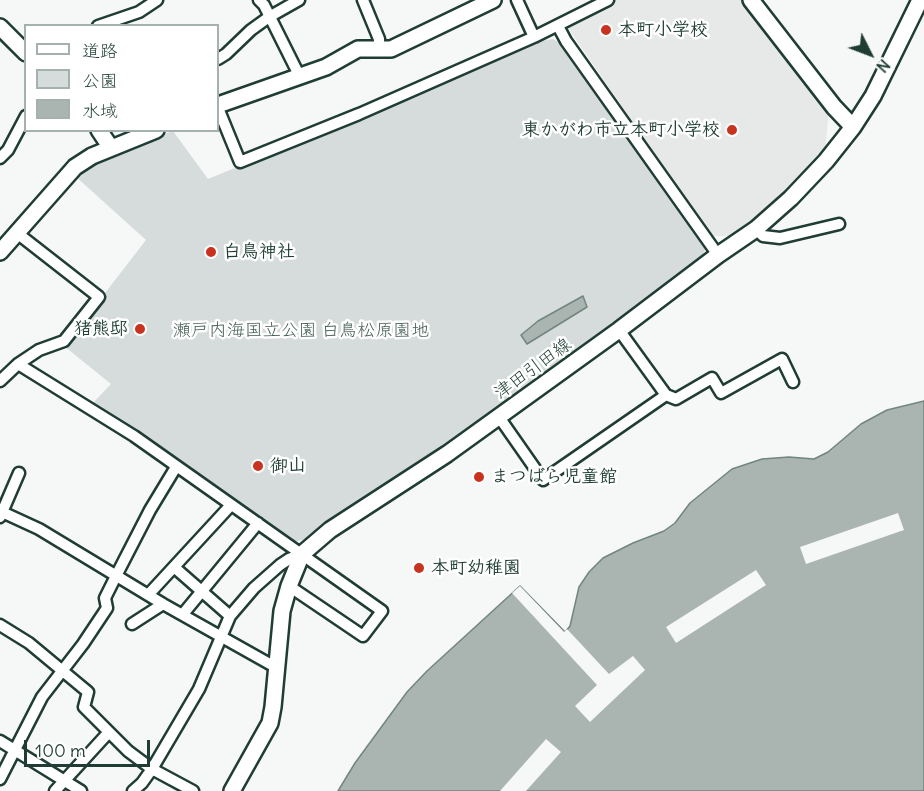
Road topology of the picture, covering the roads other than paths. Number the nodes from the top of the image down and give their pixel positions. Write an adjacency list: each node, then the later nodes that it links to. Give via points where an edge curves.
1 (157, 0): 11 (street, via 139,12)
2 (259, 0): 10 (street)
3 (299, 0): 10 (street)
4 (363, 0): 16 (street, via 379,39)
5 (493, 0): 16 (main road, via 391,49)
6 (517, 0): 14 (street)
7 (608, 0): 12 (street)
8 (752, 0): 22 (main road)
9 (920, 0): 22 (main road, 津田引田線, via 873,96)
10 (269, 16): 17 (street); 18 (street)
11 (104, 24)
12 (558, 26): 14 (street); 31 (street)
13 (0, 27): 15 (main road)
14 (534, 37): 20 (street, via 240,162)
15 (24, 51)
16 (379, 51): 18 (main road, via 358,49)
17 (219, 58)
18 (300, 77): 19 (main road)
19 (219, 107)
20 (219, 110)
21 (24, 120): 26 (street)
22 (853, 127): 28 (main road, 津田引田線, via 826,161)
23 (100, 132): 25 (main road)
24 (151, 132): 25 (main road)
25 (111, 148): 29 (main road, via 75,167)
26 (0, 158)
27 (840, 224): 28 (street, via 780,238 763,236)
28 (756, 229): 31 (main road, 津田引田線)
29 (17, 233): 30 (main road); 33 (street, via 99,297 64,340)
30 (0, 252)
31 (718, 255): 32 (main road, 津田引田線)
32 (619, 330): 36 (street); 37 (main road, 津田引田線)
33 (18, 364): 34 (street); 38 (street)
34 (2, 377)
35 (793, 382): 36 (street, via 782,359 721,393 712,378 676,399)
36 (666, 395): 37 (street, via 543,480)
37 (499, 417): 43 (main road, 津田引田線, via 330,530)
38 (176, 466): 40 (street); 45 (street)
39 (19, 473): 41 (street)
40 (231, 505): 42 (street); 44 (street)
41 (1, 515): 45 (street, via 39,529)
42 (258, 523): 43 (street); 47 (street)
43 (302, 554): 46 (main road, 津田引田線); 46 (street, via 382,611 363,636); 51 (street, via 279,565)
44 (174, 567): 47 (street); 48 (street)
45 (116, 576): 48 (street); 56 (street, via 105,598 107,608)
46 (289, 586): 55 (main road, 津田引田線, via 282,611)
47 (201, 591): 50 (street); 51 (street)
48 (148, 595): 49 (street)
49 (163, 604): 50 (street); 52 (street)
50 (183, 614): 54 (street)
51 (230, 616): 54 (street)
52 (132, 624)
53 (0, 625): 56 (street)
54 (221, 636): 55 (street); 60 (street, via 199,689)
55 (277, 668): 67 (main road, 津田引田線, via 270,723)
56 (63, 670): 57 (street, via 88,692 84,707); 59 (street, via 42,697)
57 (109, 732): 60 (street); 62 (street)
58 (0, 741): 59 (street)
59 (14, 750): 61 (street); 62 (street)
60 (152, 769): 65 (street); 66 (street)
61 (0, 778)
62 (64, 780): 63 (street); 64 (street)
63 (55, 791)
64 (81, 791)
65 (133, 791)
66 (193, 791)
67 (232, 791)

